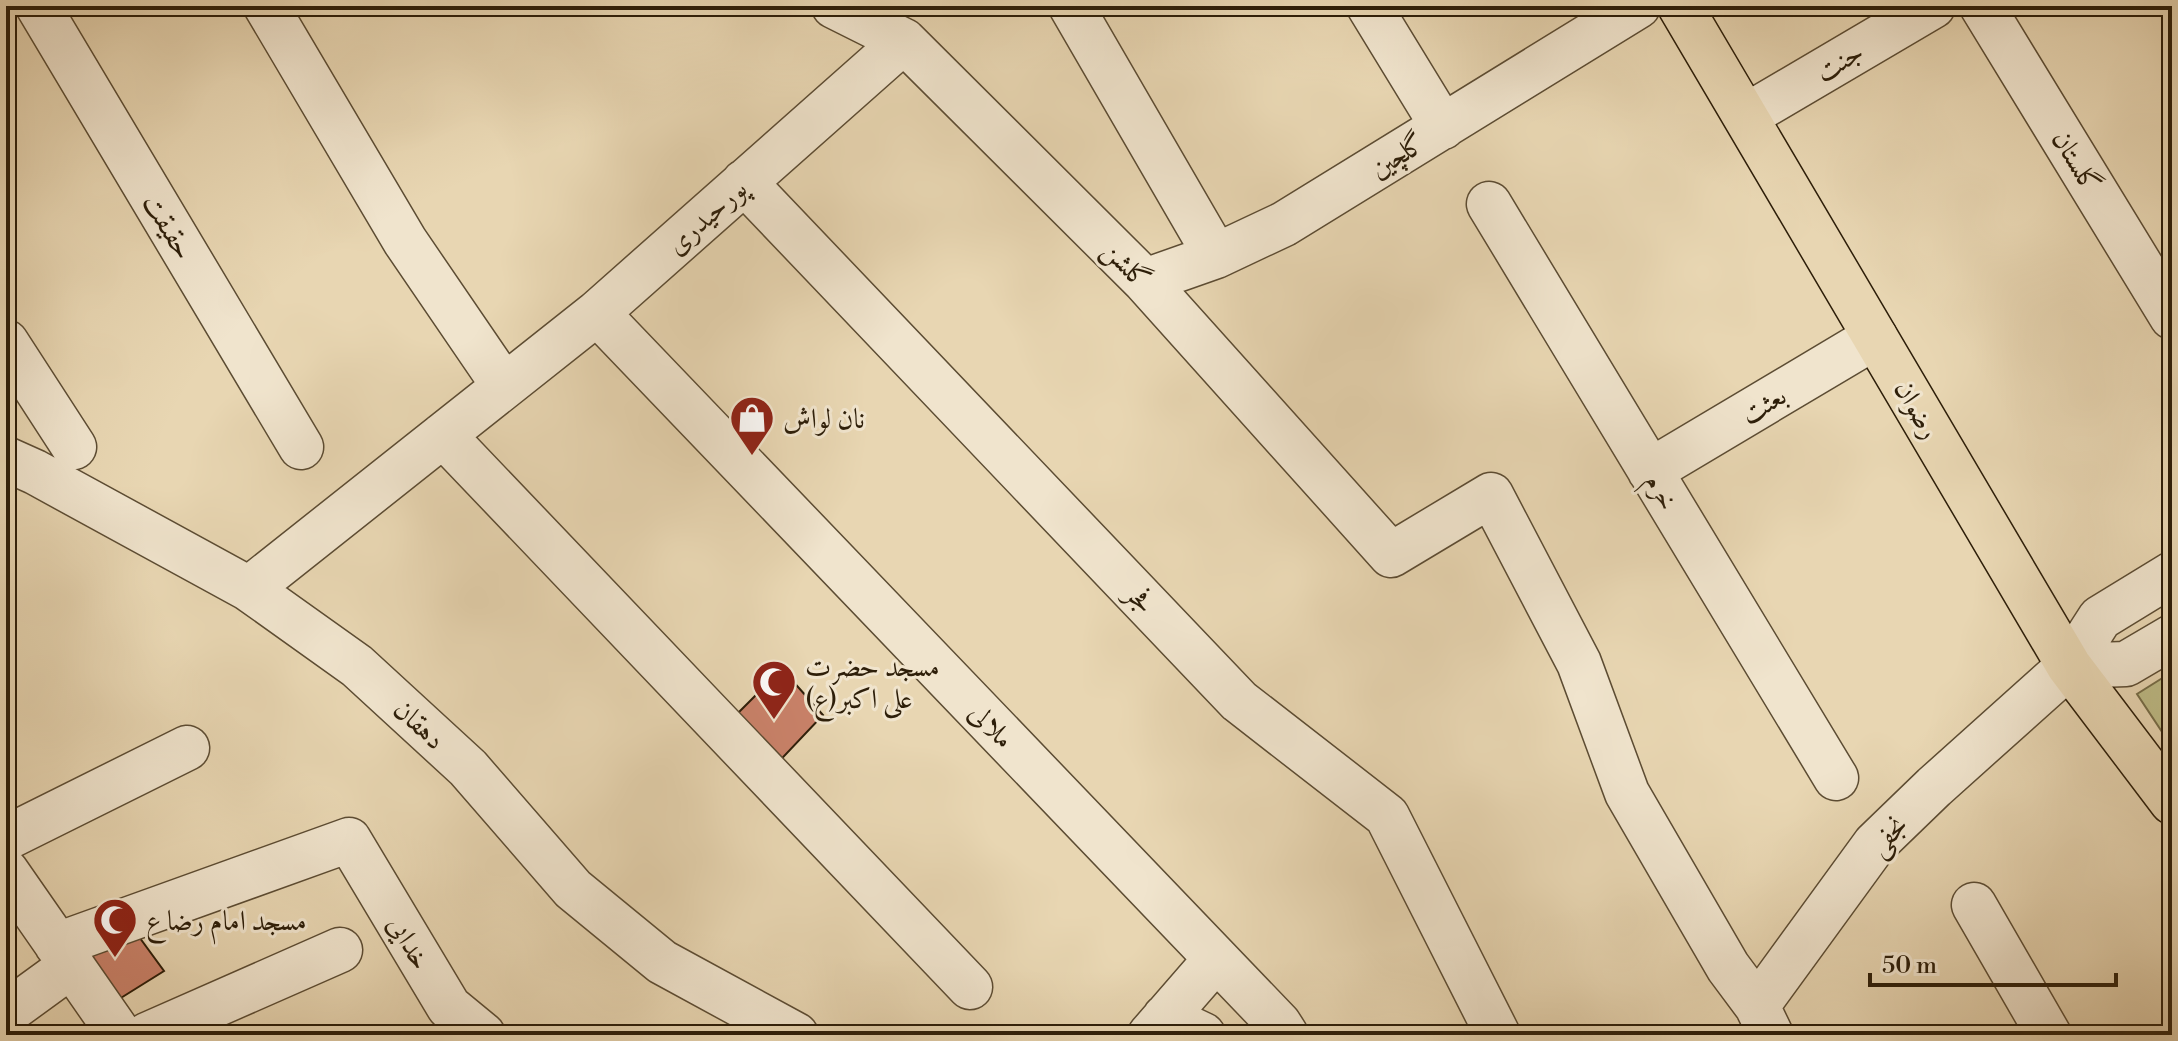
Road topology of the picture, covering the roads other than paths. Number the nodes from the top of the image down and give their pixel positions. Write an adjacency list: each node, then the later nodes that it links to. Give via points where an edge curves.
1 (38, 6): 24 (street, حقیقت)
2 (266, 6): 21 (street, via 405,241)
3 (834, 6): 10 (street, گلشن)
4 (1071, 6): 15 (street)
5 (1369, 6): 12 (street)
6 (1638, 6): 12 (street, گلچین)
7 (1680, 6): 11 (main road, رضوان)
8 (1933, 6): 11 (street, جنت)
9 (1982, 6): 18 (street, گلستان)
10 (904, 41): 13 (street, پورحیدری); 16 (street, گلشن)
11 (1746, 116): 19 (main road, رضوان)
12 (1443, 127): 15 (street, گلچین, via 1284,224)
13 (744, 182): 17 (street, پورحیدری); 49 (street, فجر, via 1239,701 1387,816)
14 (1489, 204): 25 (street, خرم)
15 (1216, 256): 16 (street, گلچین)
16 (1145, 281): 42 (street, گلشن, via 1391,555 1491,495 1579,663 1627,793)
17 (597, 313): 21 (street, پورحیدری); 39 (street, ملالی)
18 (2172, 317)
19 (1875, 337): 25 (street, بعثت); 30 (main road, رضوان)
20 (6, 342): 23 (street)
21 (504, 386): 22 (street, پورحیدری)
22 (443, 435): 28 (street, پورحیدری); 40 (street)
23 (74, 447)
24 (301, 447)
25 (1650, 471): 32 (street, خرم)
26 (16, 475): 28 (street, دهقان)
27 (2172, 574): 30 (street, نجفی, via 2100,618)
28 (249, 589): 47 (street, دهقان, via 357,666 468,768 573,889 662,962)
29 (2172, 637): 30 (street, via 2126,664)
30 (2069, 666): 33 (main road, رضوان); 42 (street, نجفی, via 1875,844)
31 (187, 748): 34 (street)
32 (1836, 778)
33 (2172, 802)
34 (6, 838)
35 (6, 871): 38 (street)
36 (1974, 905): 50 (street)
37 (340, 950): 45 (street)
38 (64, 955): 41 (street); 44 (street); 46 (street, خدایی, via 349,840 449,1007)
39 (1216, 959): 43 (street); 48 (street, ملالی)
40 (970, 987)
41 (6, 1013)
42 (1764, 1020)
43 (1173, 1029)
44 (120, 1035)
45 (147, 1035)
46 (483, 1035)
47 (796, 1035)
48 (1286, 1035)
49 (1498, 1035)
50 (2049, 1035)

